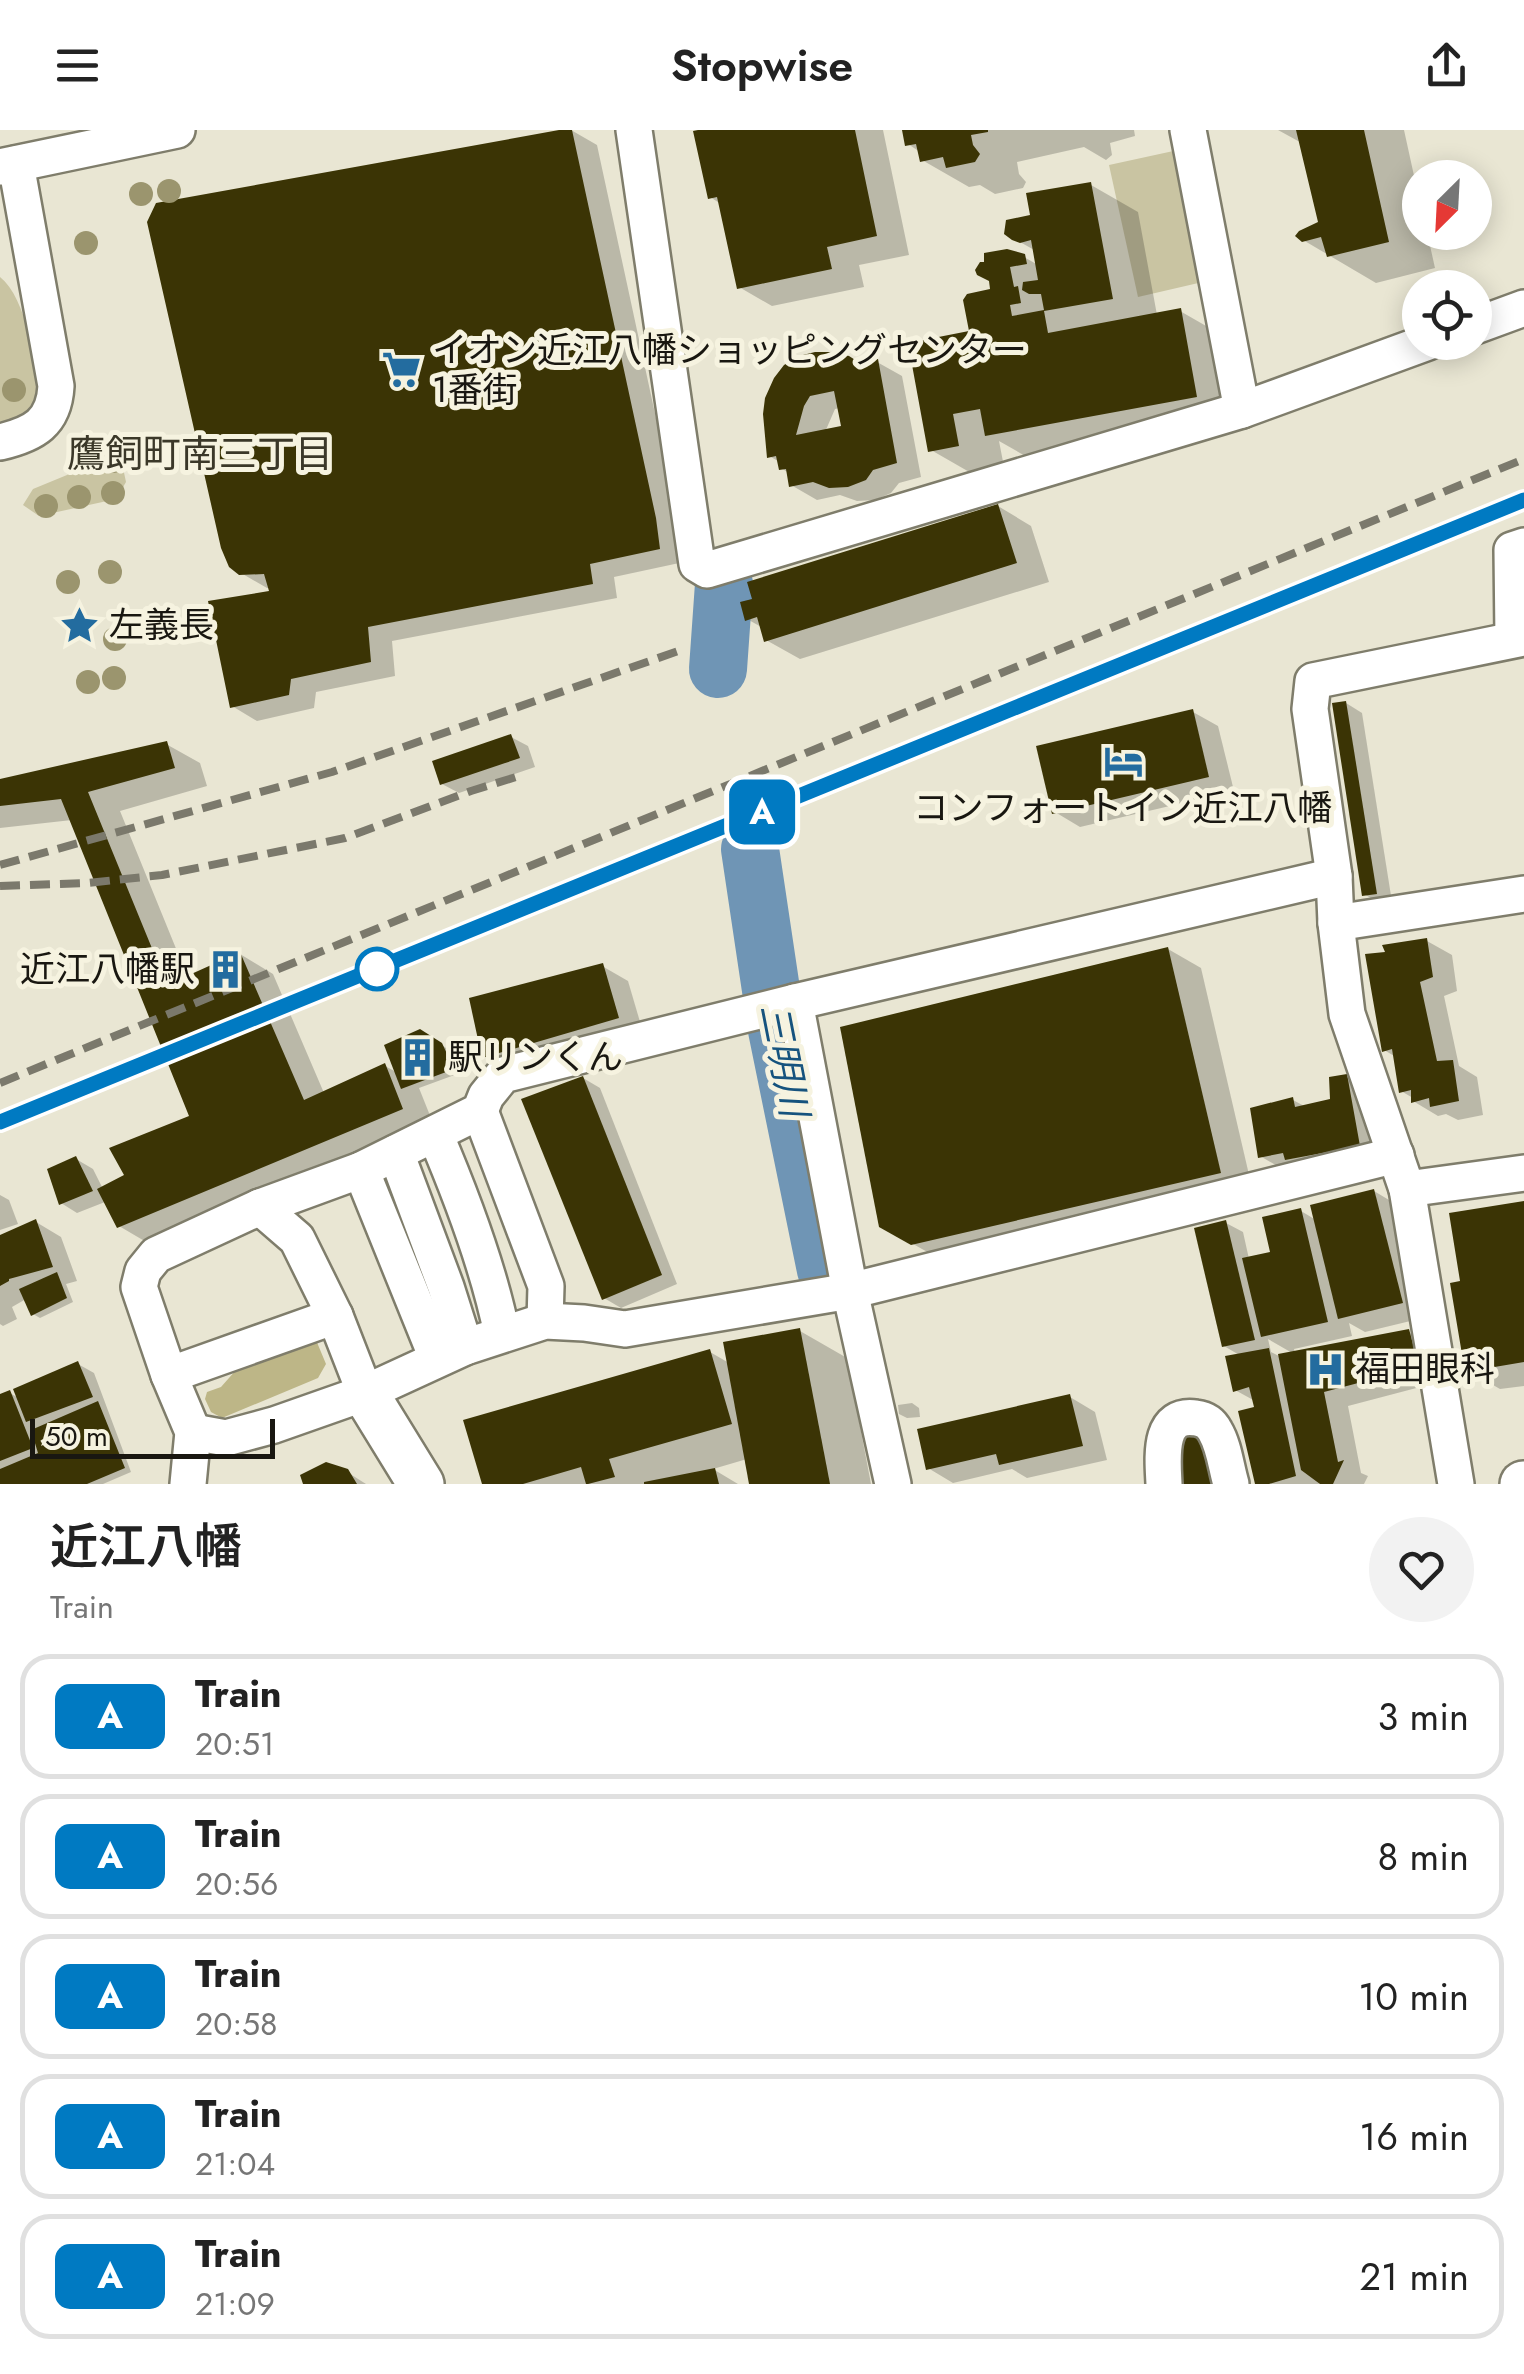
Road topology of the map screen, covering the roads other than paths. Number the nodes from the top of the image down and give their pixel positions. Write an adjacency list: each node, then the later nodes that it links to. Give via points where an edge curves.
1 (176, 130): 4 (street)
2 (634, 130): 8 (street, via 696,564 707,570)
3 (1188, 130): 8 (street)
4 (8, 166): 9 (street, via 56,386 48,418)
5 (1524, 308): 6 (street)
6 (1492, 320)
7 (1402, 352): 8 (street)
8 (1242, 410)
9 (0, 442)
10 (1524, 546): 11 (street, via 1512,550)
11 (1519, 638): 12 (street, via 1313,680 1310,709)
12 (1334, 876): 14 (street); 15 (street)
13 (1524, 894): 14 (street)
14 (1336, 922): 19 (street, via 1347,1014)
15 (781, 1005): 16 (street, via 503,1075); 24 (street)
16 (480, 1111): 17 (street); 26 (street, via 546,1286)
17 (435, 1134): 18 (street); 27 (street)
18 (396, 1153): 20 (street); 28 (street, via 446,1287)
19 (1396, 1155): 22 (street); 24 (street)
20 (361, 1170): 23 (street); 28 (street)
21 (1524, 1172): 22 (street)
22 (1407, 1189): 37 (street)
23 (260, 1207): 25 (street, via 297,1239); 29 (street, via 156,1255 143,1271 140,1287)
24 (850, 1291): 26 (street, via 625,1329); 34 (street)
25 (335, 1316): 29 (street); 30 (street)
26 (545, 1322): 27 (street)
27 (502, 1334): 28 (street)
28 (451, 1352): 30 (street)
29 (168, 1376): 31 (street)
30 (364, 1393): 31 (street, via 226,1438); 33 (main road)
31 (193, 1432): 32 (street)
32 (188, 1484)
33 (421, 1484)
34 (893, 1484)
35 (1164, 1484): 36 (street, via 1164,1438 1191,1417 1216,1432)
36 (1231, 1484)
37 (1456, 1484)

